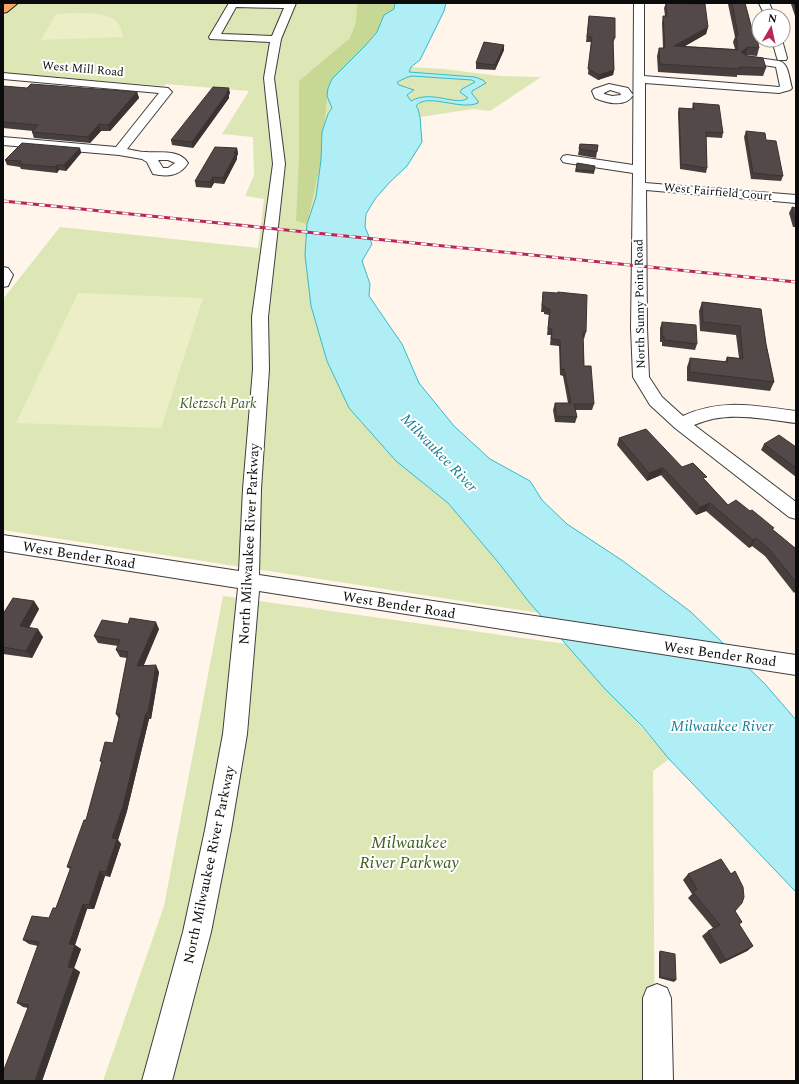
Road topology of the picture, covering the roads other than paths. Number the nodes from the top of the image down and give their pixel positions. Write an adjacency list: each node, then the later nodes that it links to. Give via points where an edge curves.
1 (13, 3): 4 (main road)
2 (639, 3): 10 (street, North Sunny Point Road)
3 (290, 4): 5 (street, North Milwaukee River Parkway); 5 (street, via 233,4 214,37)
4 (3, 10)
5 (276, 39): 24 (street, North Milwaukee River Parkway, via 269,78 279,164 260,318 261,369 252,489)
6 (779, 48): 7 (street)
7 (782, 58)
8 (746, 60): 10 (street, via 781,66 786,88 779,90)
9 (3, 76): 12 (street, West Mill Road, via 160,89 166,92)
10 (640, 79): 15 (street, North Sunny Point Road, via 633,96)
11 (3, 141): 12 (street)
12 (118, 151): 13 (street)
13 (146, 156)
14 (567, 159): 15 (street)
15 (640, 170): 16 (street, North Sunny Point Road)
16 (640, 186): 17 (street, West Fairfield Court); 21 (street, North Sunny Point Road, via 641,377 656,401)
17 (796, 199)
18 (3, 271): 19 (street, via 6,275)
19 (3, 283)
20 (796, 416): 21 (street, via 735,411 705,413)
21 (682, 424): 22 (street, North Sunny Point Road)
22 (796, 512)
23 (3, 543): 24 (street, West Bender Road)
24 (249, 582): 25 (street, West Bender Road); 27 (street, North Milwaukee River Parkway, via 235,734 218,830 197,932)
25 (796, 665)
26 (657, 998): 28 (street)
27 (157, 1081)
28 (658, 1081)

